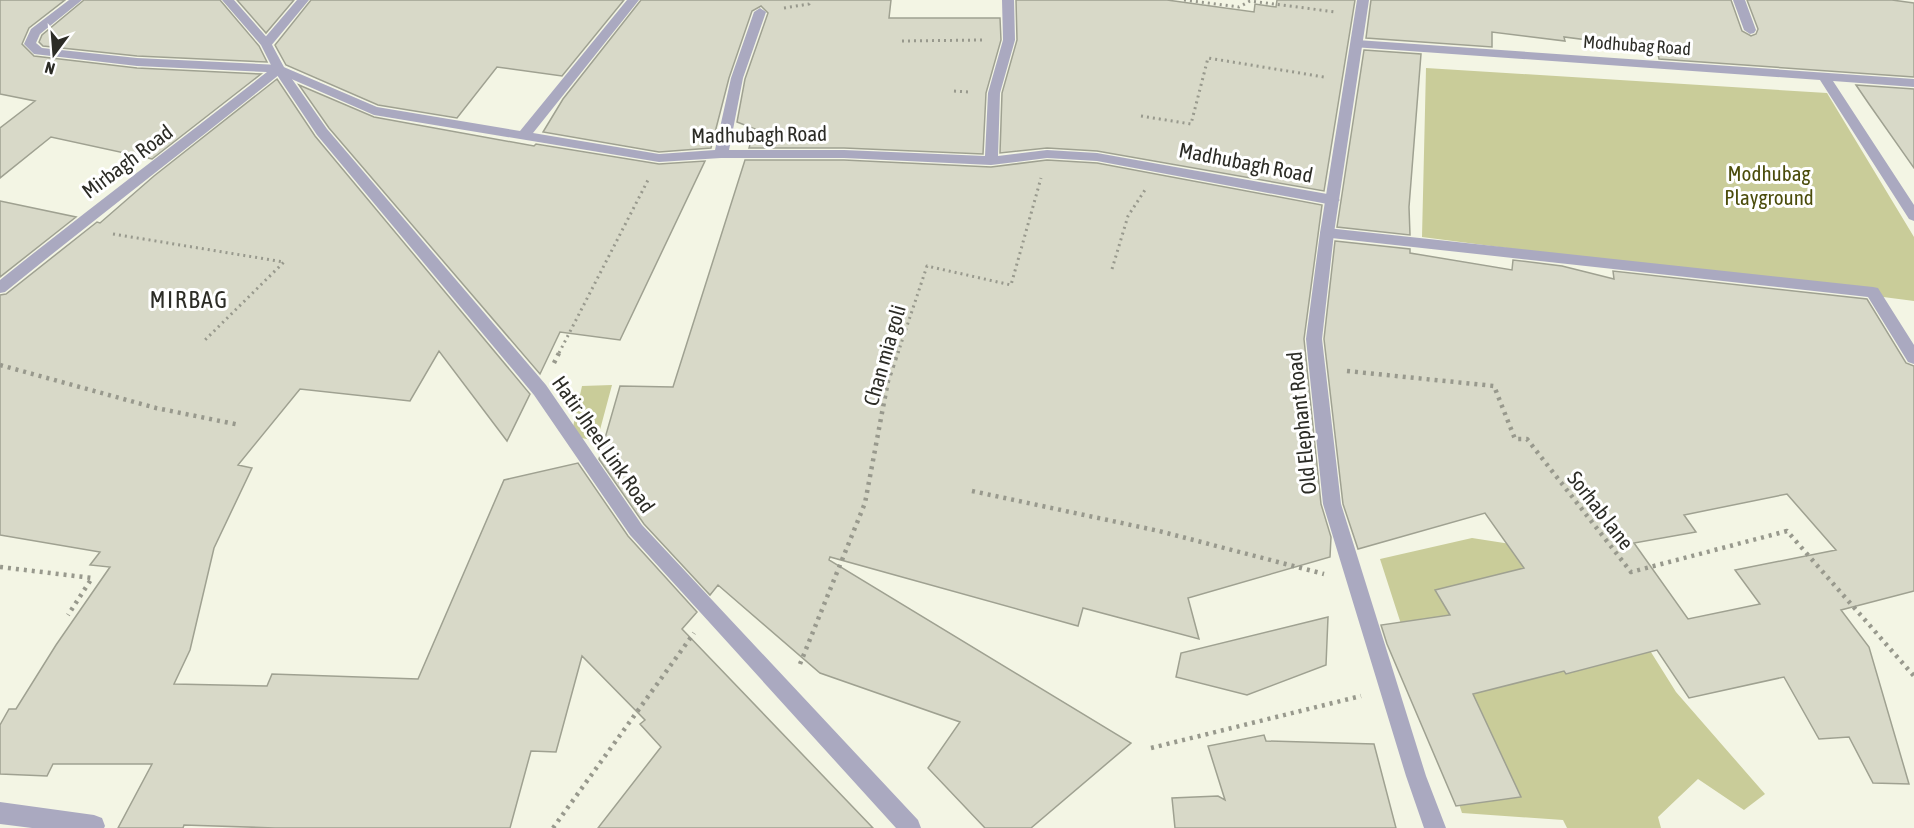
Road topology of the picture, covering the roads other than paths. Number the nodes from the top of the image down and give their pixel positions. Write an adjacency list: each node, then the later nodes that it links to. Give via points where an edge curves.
1 (76, 0): 12 (street, via 34,32 30,44 38,51 137,62)
2 (228, 0): 10 (street)
3 (303, 0): 10 (street)
4 (633, 0): 15 (street)
5 (1008, 0): 17 (street, via 1010,40 994,93)
6 (1739, 0): 9 (street)
7 (1361, 8): 11 (street, Old Elephant Road)
8 (760, 12): 16 (street, via 736,78)
9 (1750, 30)
10 (266, 44): 12 (street)
11 (1357, 44): 13 (street, Modhubag Road); 18 (street, Old Elephant Road)
12 (279, 69): 15 (street, Madhubagh Road, via 374,111); 21 (street, Mirbagh Road); 25 (street, Hatir Jheel Link Road, via 322,132 540,390 636,530)
13 (1824, 77): 14 (street, Modhubag Road); 19 (street)
14 (1914, 83)
15 (524, 135): 16 (street, Madhubagh Road, via 659,158)
16 (721, 154): 17 (street, Madhubagh Road, via 844,154)
17 (990, 161): 18 (street, Madhubagh Road, via 1047,154 1097,157)
18 (1333, 200): 20 (street, Old Elephant Road)
19 (1914, 216)
20 (1327, 232): 22 (street, via 1873,292); 26 (street, Old Elephant Road, via 1314,339 1332,504)
21 (0, 288)
22 (1914, 358)
23 (0, 813): 24 (street)
24 (94, 826)
25 (910, 828)
26 (1435, 828)

